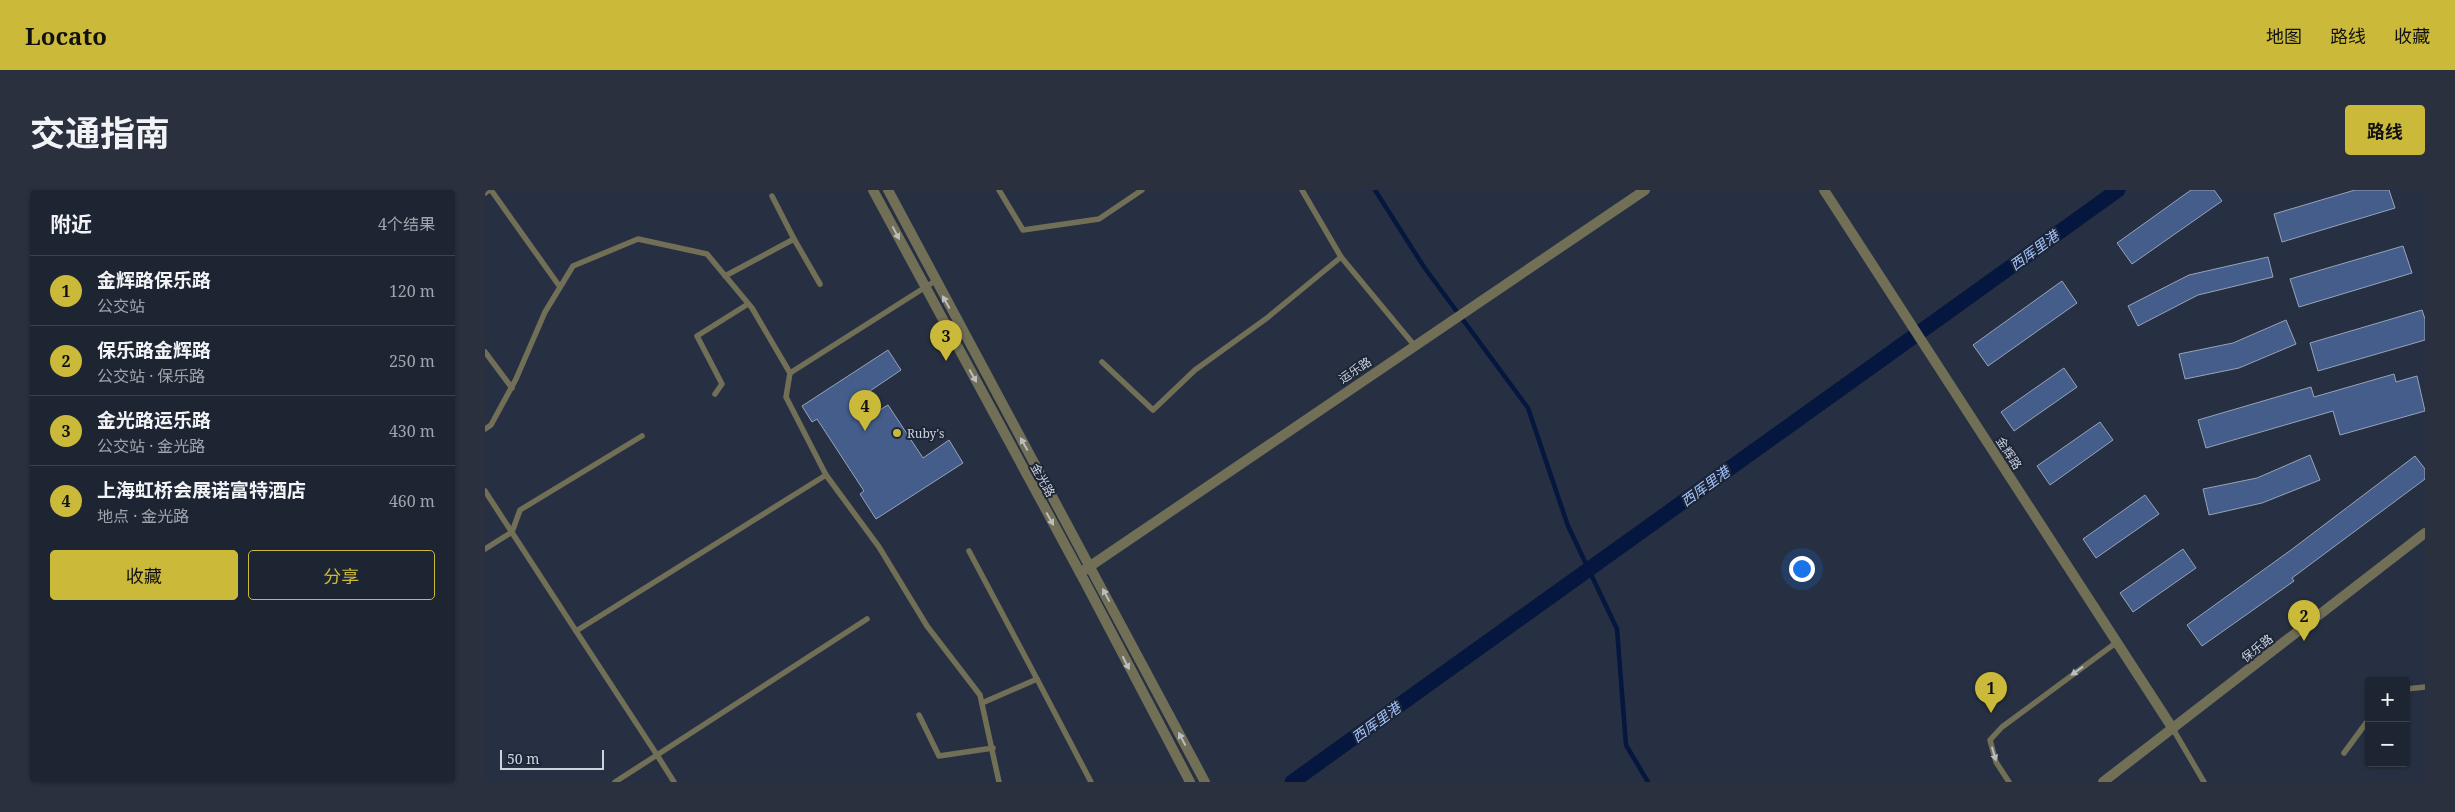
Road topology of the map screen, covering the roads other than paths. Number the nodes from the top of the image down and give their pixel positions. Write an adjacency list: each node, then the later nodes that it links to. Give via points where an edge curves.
1 (490, 190): 9 (lane); 17 (lane)
2 (873, 190): 16 (street, 金光路, one-way to 16)
3 (888, 190): 14 (street, 金光路)
4 (999, 190): 5 (lane, via 1023,230 1099,219)
5 (1141, 190)
6 (1302, 190): 12 (lane)
7 (1645, 190): 19 (street, 运乐路)
8 (1824, 190): 37 (street, 金辉路)
9 (485, 193)
10 (772, 196): 11 (lane)
11 (794, 239): 13 (lane); 15 (lane)
12 (1341, 257): 19 (lane); 21 (lane, via 1267,318 1195,370 1153,410)
13 (725, 276): 17 (lane, via 707,254 638,238 573,266); 18 (lane)
14 (935, 280): 16 (lane); 33 (street, 金光路, one-way to 14)
15 (820, 284)
16 (925, 286): 22 (lane); 34 (street, 金光路, one-way to 34)
17 (560, 287): 23 (lane, via 545,312)
18 (748, 304): 22 (lane); 24 (lane, via 697,336 722,384)
19 (1414, 345): 33 (street, 运乐路)
20 (485, 352): 23 (lane)
21 (1102, 362)
22 (790, 374): 27 (lane, via 786,397)
23 (511, 388): 25 (lane, via 491,425)
24 (715, 394)
25 (485, 429)
26 (643, 436): 29 (lane, via 520,510)
27 (826, 475): 36 (lane); 41 (lane, via 879,547 927,626 980,695)
28 (485, 491): 29 (lane)
29 (512, 532): 31 (lane); 36 (lane)
30 (2425, 533): 44 (street, 保乐路)
31 (485, 549)
32 (969, 551): 38 (lane)
33 (1090, 564): 34 (street, 运乐路); 53 (street, 金光路, one-way to 33)
34 (1080, 573): 52 (street, 金光路, one-way to 52)
35 (867, 618): 47 (lane)
36 (576, 631): 47 (lane)
37 (2117, 642): 44 (street, 金辉路); 54 (lane, one-way to 54, via 2002,727 1990,740 1996,762)
38 (1037, 679): 41 (lane); 51 (lane)
39 (2425, 687): 40 (lane)
40 (2410, 689)
41 (982, 703): 45 (lane)
42 (919, 715): 45 (lane, via 939,756)
43 (2367, 722): 46 (lane)
44 (2173, 729): 55 (street, 保乐路); 56 (lane)
45 (993, 748): 50 (lane)
46 (2344, 753)
47 (657, 755): 48 (lane); 49 (lane)
48 (615, 782)
49 (674, 782)
50 (999, 782)
51 (1091, 782)
52 (1190, 782)
53 (1205, 782)
54 (2009, 782)
55 (2103, 782)
56 (2204, 782)

